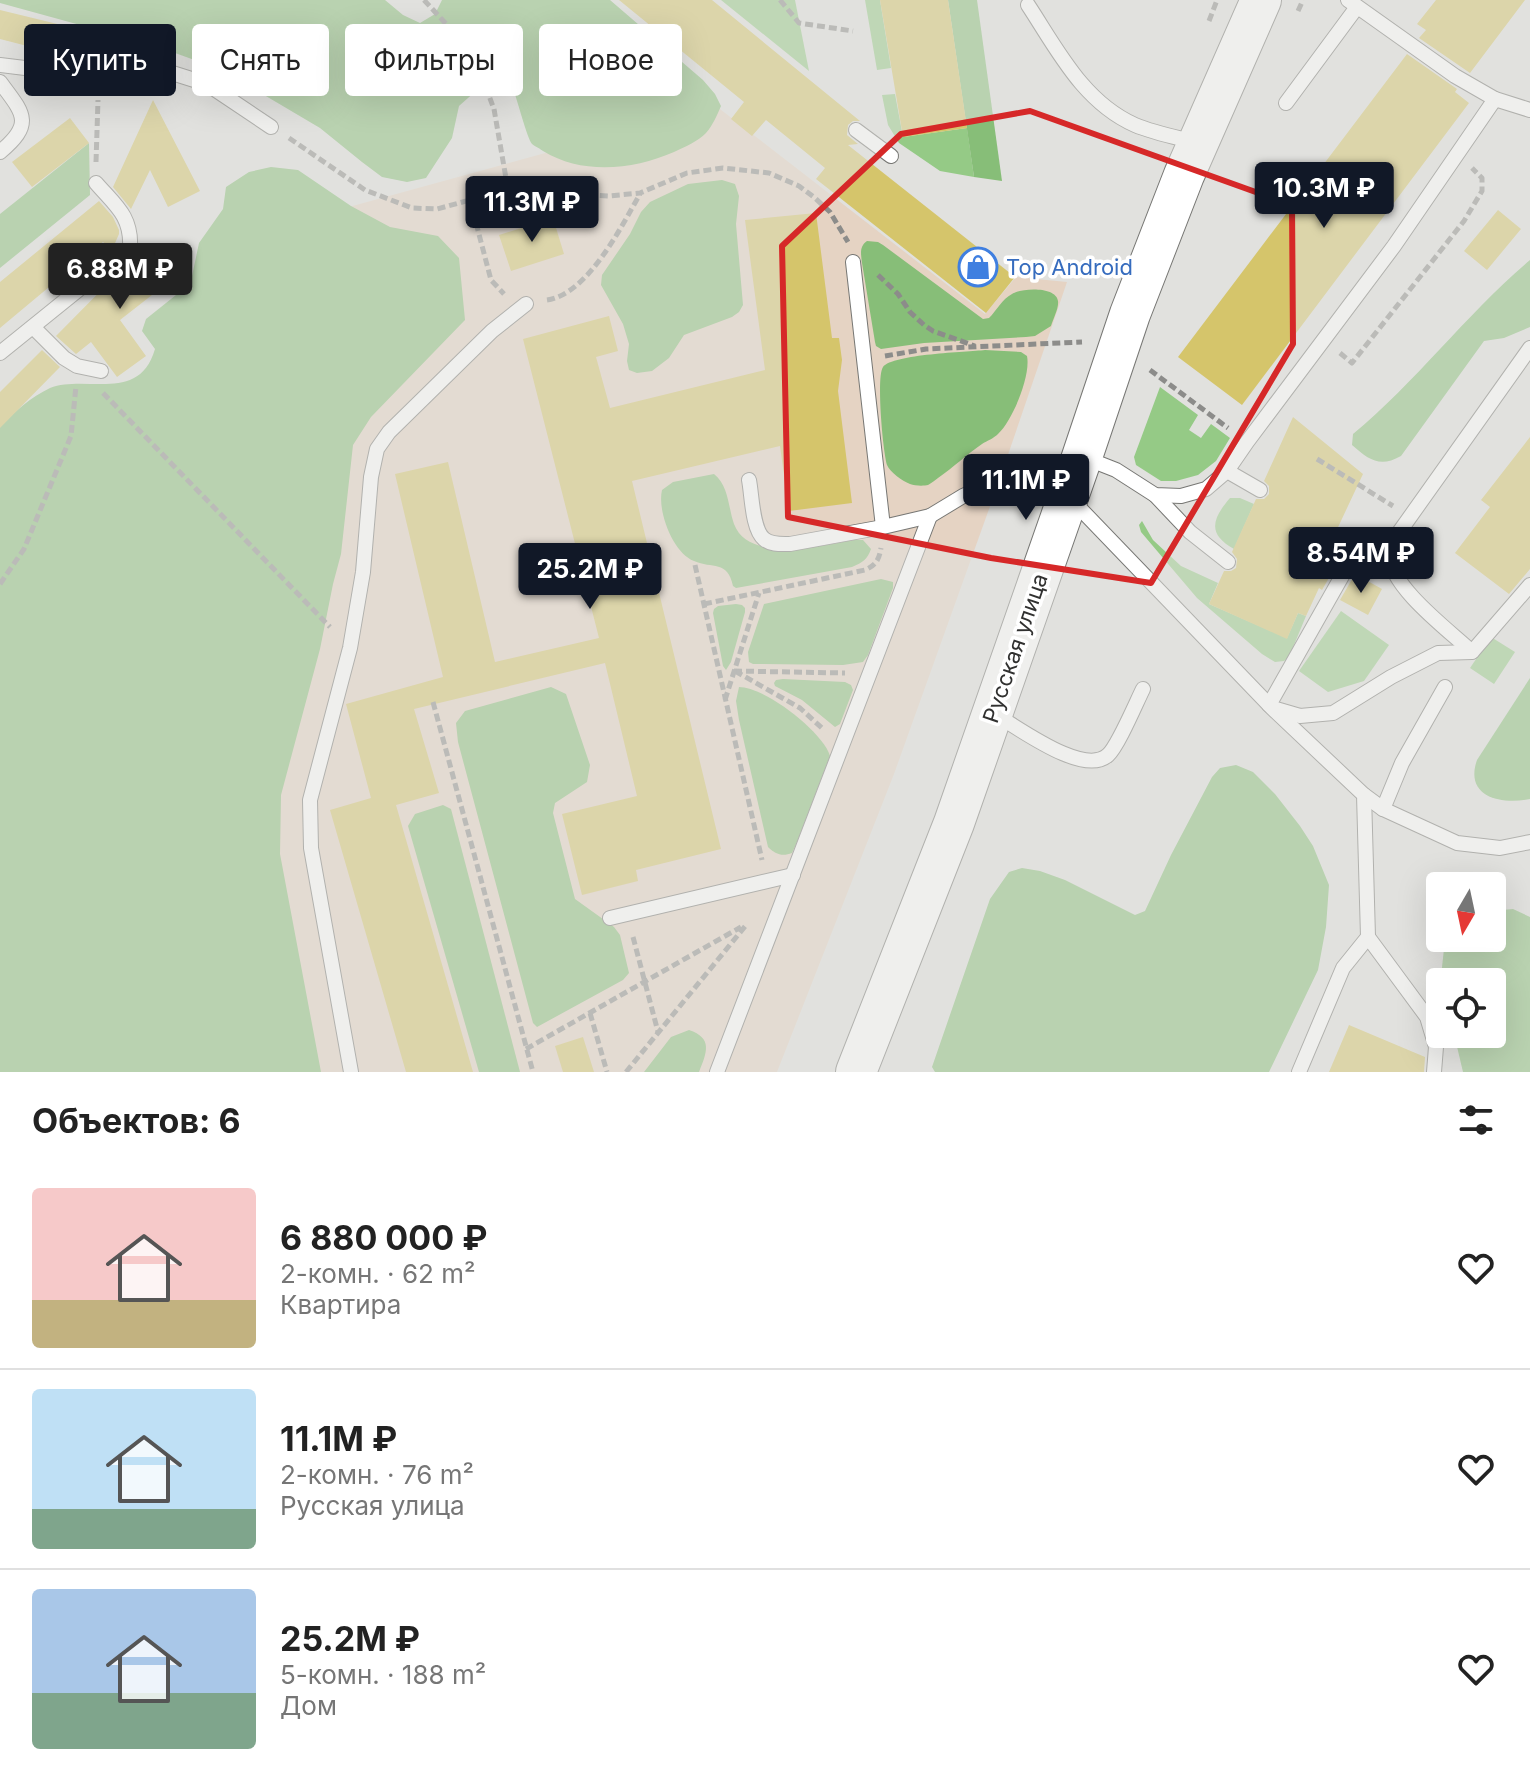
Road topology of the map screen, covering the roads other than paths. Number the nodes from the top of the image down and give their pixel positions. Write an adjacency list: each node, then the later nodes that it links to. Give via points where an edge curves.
1 (1261, 0): 11 (street, Русская улица)
2 (1352, 3): 6 (lane); 7 (lane)
3 (1028, 5): 11 (lane, via 1080,82 1107,109 1136,125)
4 (0, 65): 9 (lane, via 98,77 137,70 169,72 207,84)
5 (0, 82): 12 (lane, via 21,111 22,126)
6 (1495, 99): 8 (lane); 22 (lane)
7 (1286, 103)
8 (1530, 110)
9 (271, 127)
10 (856, 130): 13 (lane)
11 (1200, 143): 21 (street, Русская улица, via 1130,314)
12 (0, 152)
13 (891, 156)
14 (96, 183): 17 (lane, via 126,217 130,248)
15 (853, 262): 28 (lane)
16 (526, 304): 43 (lane, via 409,411 377,449 350,648 310,800 311,848)
17 (33, 327): 19 (lane); 20 (lane, via 64,358)
18 (1530, 348): 29 (lane)
19 (0, 353)
20 (101, 371)
21 (1082, 457): 25 (lane, via 1116,470); 26 (street, Русская улица)
22 (1227, 471): 24 (lane); 25 (lane, via 1206,489 1181,496)
23 (749, 480): 28 (lane, via 757,530 776,544)
24 (1260, 490)
25 (1155, 495): 30 (lane)
26 (1069, 497): 27 (lane, via 1033,485 998,484 963,496); 35 (lane); 36 (street, Русская улица)
27 (930, 516): 28 (lane); 40 (lane)
28 (883, 527)
29 (1395, 538): 32 (lane, via 1390,556 1406,591); 35 (lane, via 1359,546)
30 (1228, 562)
31 (1530, 585): 32 (lane)
32 (1472, 652): 35 (lane, via 1438,653 1333,713 1300,716)
33 (1445, 687): 38 (lane)
34 (1143, 689): 36 (lane, via 1111,753 1101,760 1084,761 1049,747)
35 (1270, 706): 37 (lane)
36 (992, 713): 45 (street, Русская улица)
37 (1364, 795): 38 (lane); 42 (lane)
38 (1383, 809): 39 (lane, via 1457,843 1500,848)
39 (1530, 842)
40 (793, 875): 41 (lane); 44 (lane)
41 (610, 918)
42 (1368, 937): 46 (lane, via 1343,968); 47 (lane, via 1427,1017 1436,1047)
43 (351, 1072)
44 (717, 1072)
45 (856, 1072)
46 (1299, 1072)
47 (1434, 1072)

